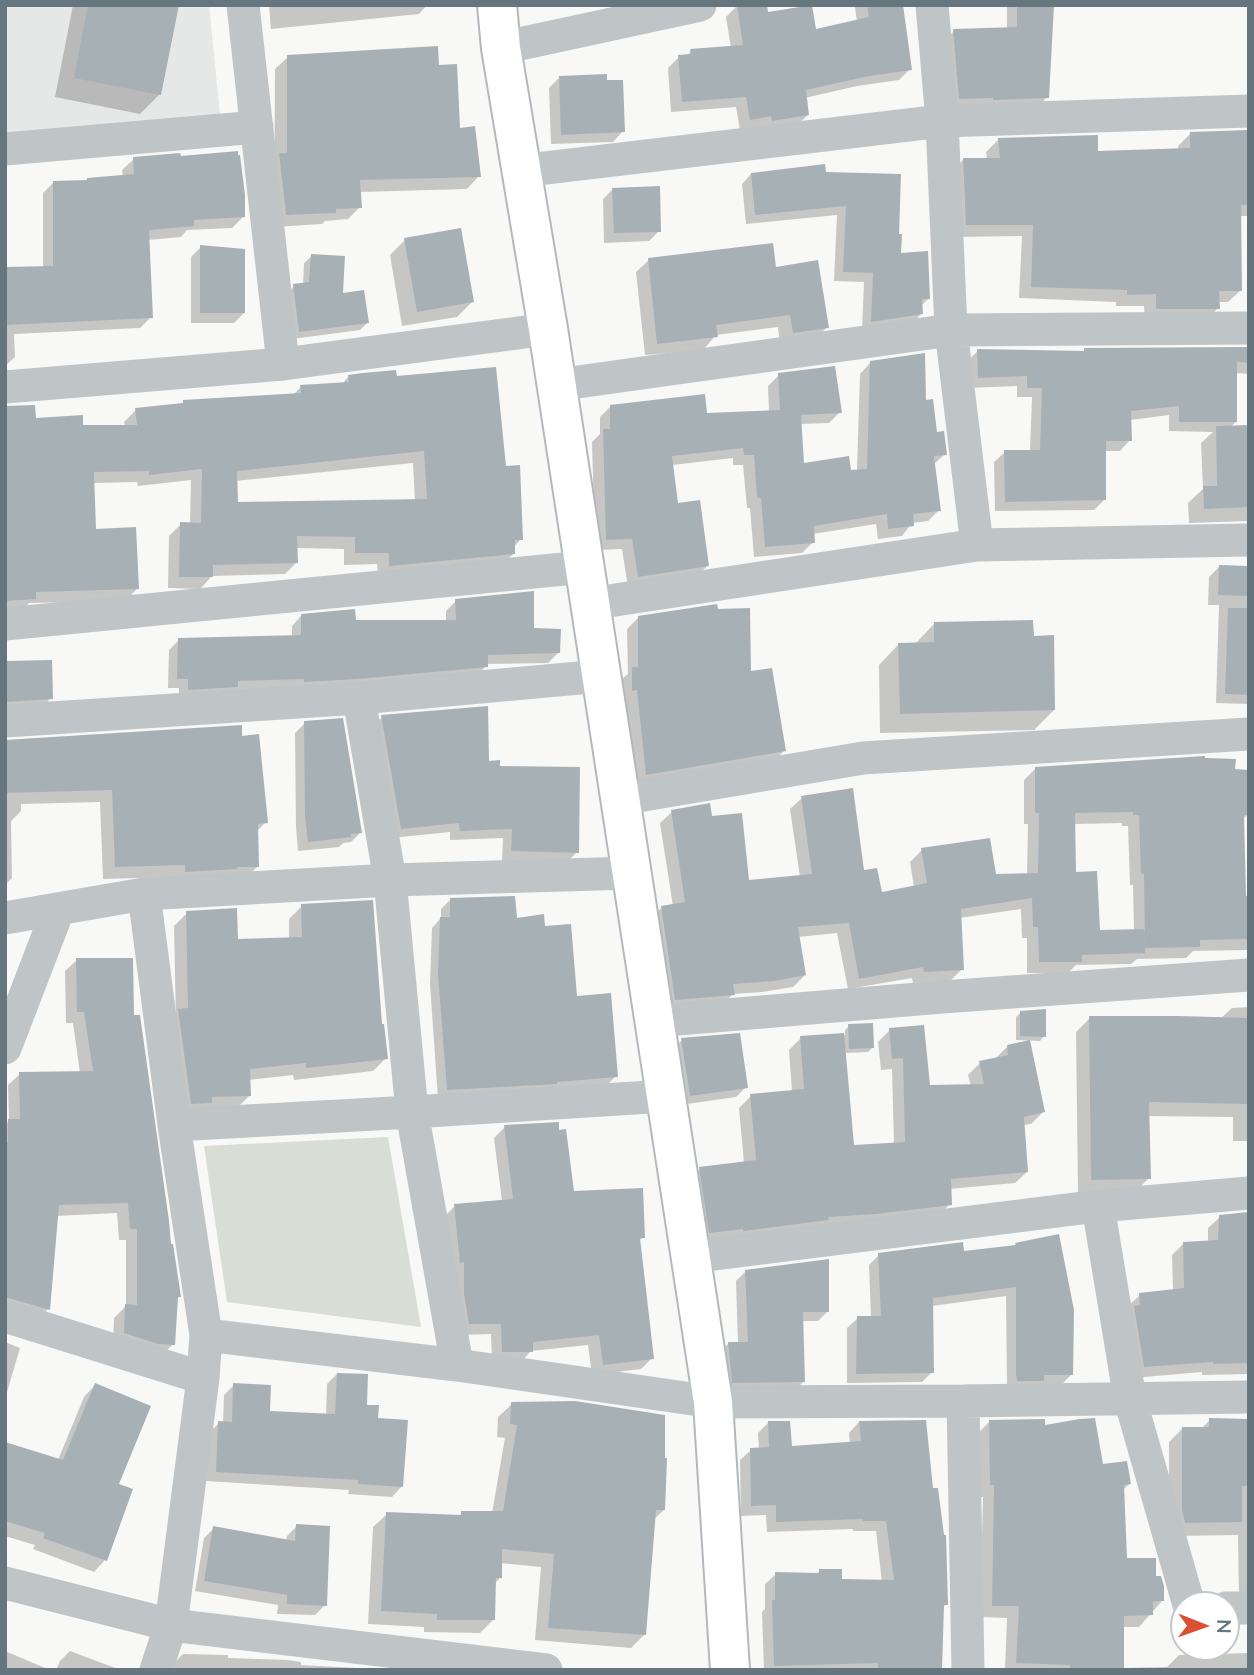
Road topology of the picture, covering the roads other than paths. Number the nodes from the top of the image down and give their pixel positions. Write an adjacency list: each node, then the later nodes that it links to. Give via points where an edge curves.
1 (243, 5): 8 (street)
2 (497, 5): 5 (main road)
3 (701, 5): 5 (street)
4 (932, 5): 7 (street)
5 (501, 48): 10 (main road)
6 (1249, 111): 7 (street)
7 (942, 121): 10 (street); 13 (street)
8 (257, 127): 9 (street); 14 (street)
9 (5, 149)
10 (520, 171): 12 (main road)
11 (1249, 328): 13 (street)
12 (548, 329): 14 (street); 15 (main road)
13 (951, 330): 15 (street); 18 (street)
14 (283, 364): 16 (street)
15 (556, 385): 19 (main road)
16 (5, 387)
17 (1249, 540): 18 (street)
18 (978, 545): 20 (street)
19 (584, 567): 20 (main road); 21 (street)
20 (589, 604): 22 (main road)
21 (5, 624)
22 (601, 676): 23 (street); 26 (main road)
23 (359, 698): 24 (street); 28 (street)
24 (5, 721)
25 (1249, 734): 26 (street, via 863,758)
26 (620, 799): 27 (main road)
27 (632, 873): 28 (street); 33 (main road)
28 (390, 880): 29 (street); 36 (street)
29 (144, 894): 30 (street); 37 (street)
30 (58, 910): 31 (street); 34 (street)
31 (5, 918)
32 (1249, 975): 33 (street)
33 (654, 1021): 35 (main road)
34 (5, 1048)
35 (666, 1096): 36 (street); 40 (main road)
36 (412, 1112): 37 (street); 43 (street)
37 (174, 1125): 42 (street)
38 (1249, 1193): 39 (street)
39 (1098, 1206): 40 (street); 46 (street)
40 (691, 1257): 48 (main road)
41 (5, 1316): 44 (street)
42 (206, 1335): 43 (street); 44 (street)
43 (457, 1365): 48 (street)
44 (203, 1378): 51 (street)
45 (1249, 1397): 46 (street)
46 (1130, 1399): 47 (street); 50 (street)
47 (963, 1401): 48 (street); 55 (street)
48 (713, 1402): 54 (main road)
49 (5, 1583): 51 (street)
50 (1185, 1591)
51 (171, 1625): 52 (street); 53 (street)
52 (156, 1670)
53 (546, 1670)
54 (730, 1670)
55 (968, 1670)

